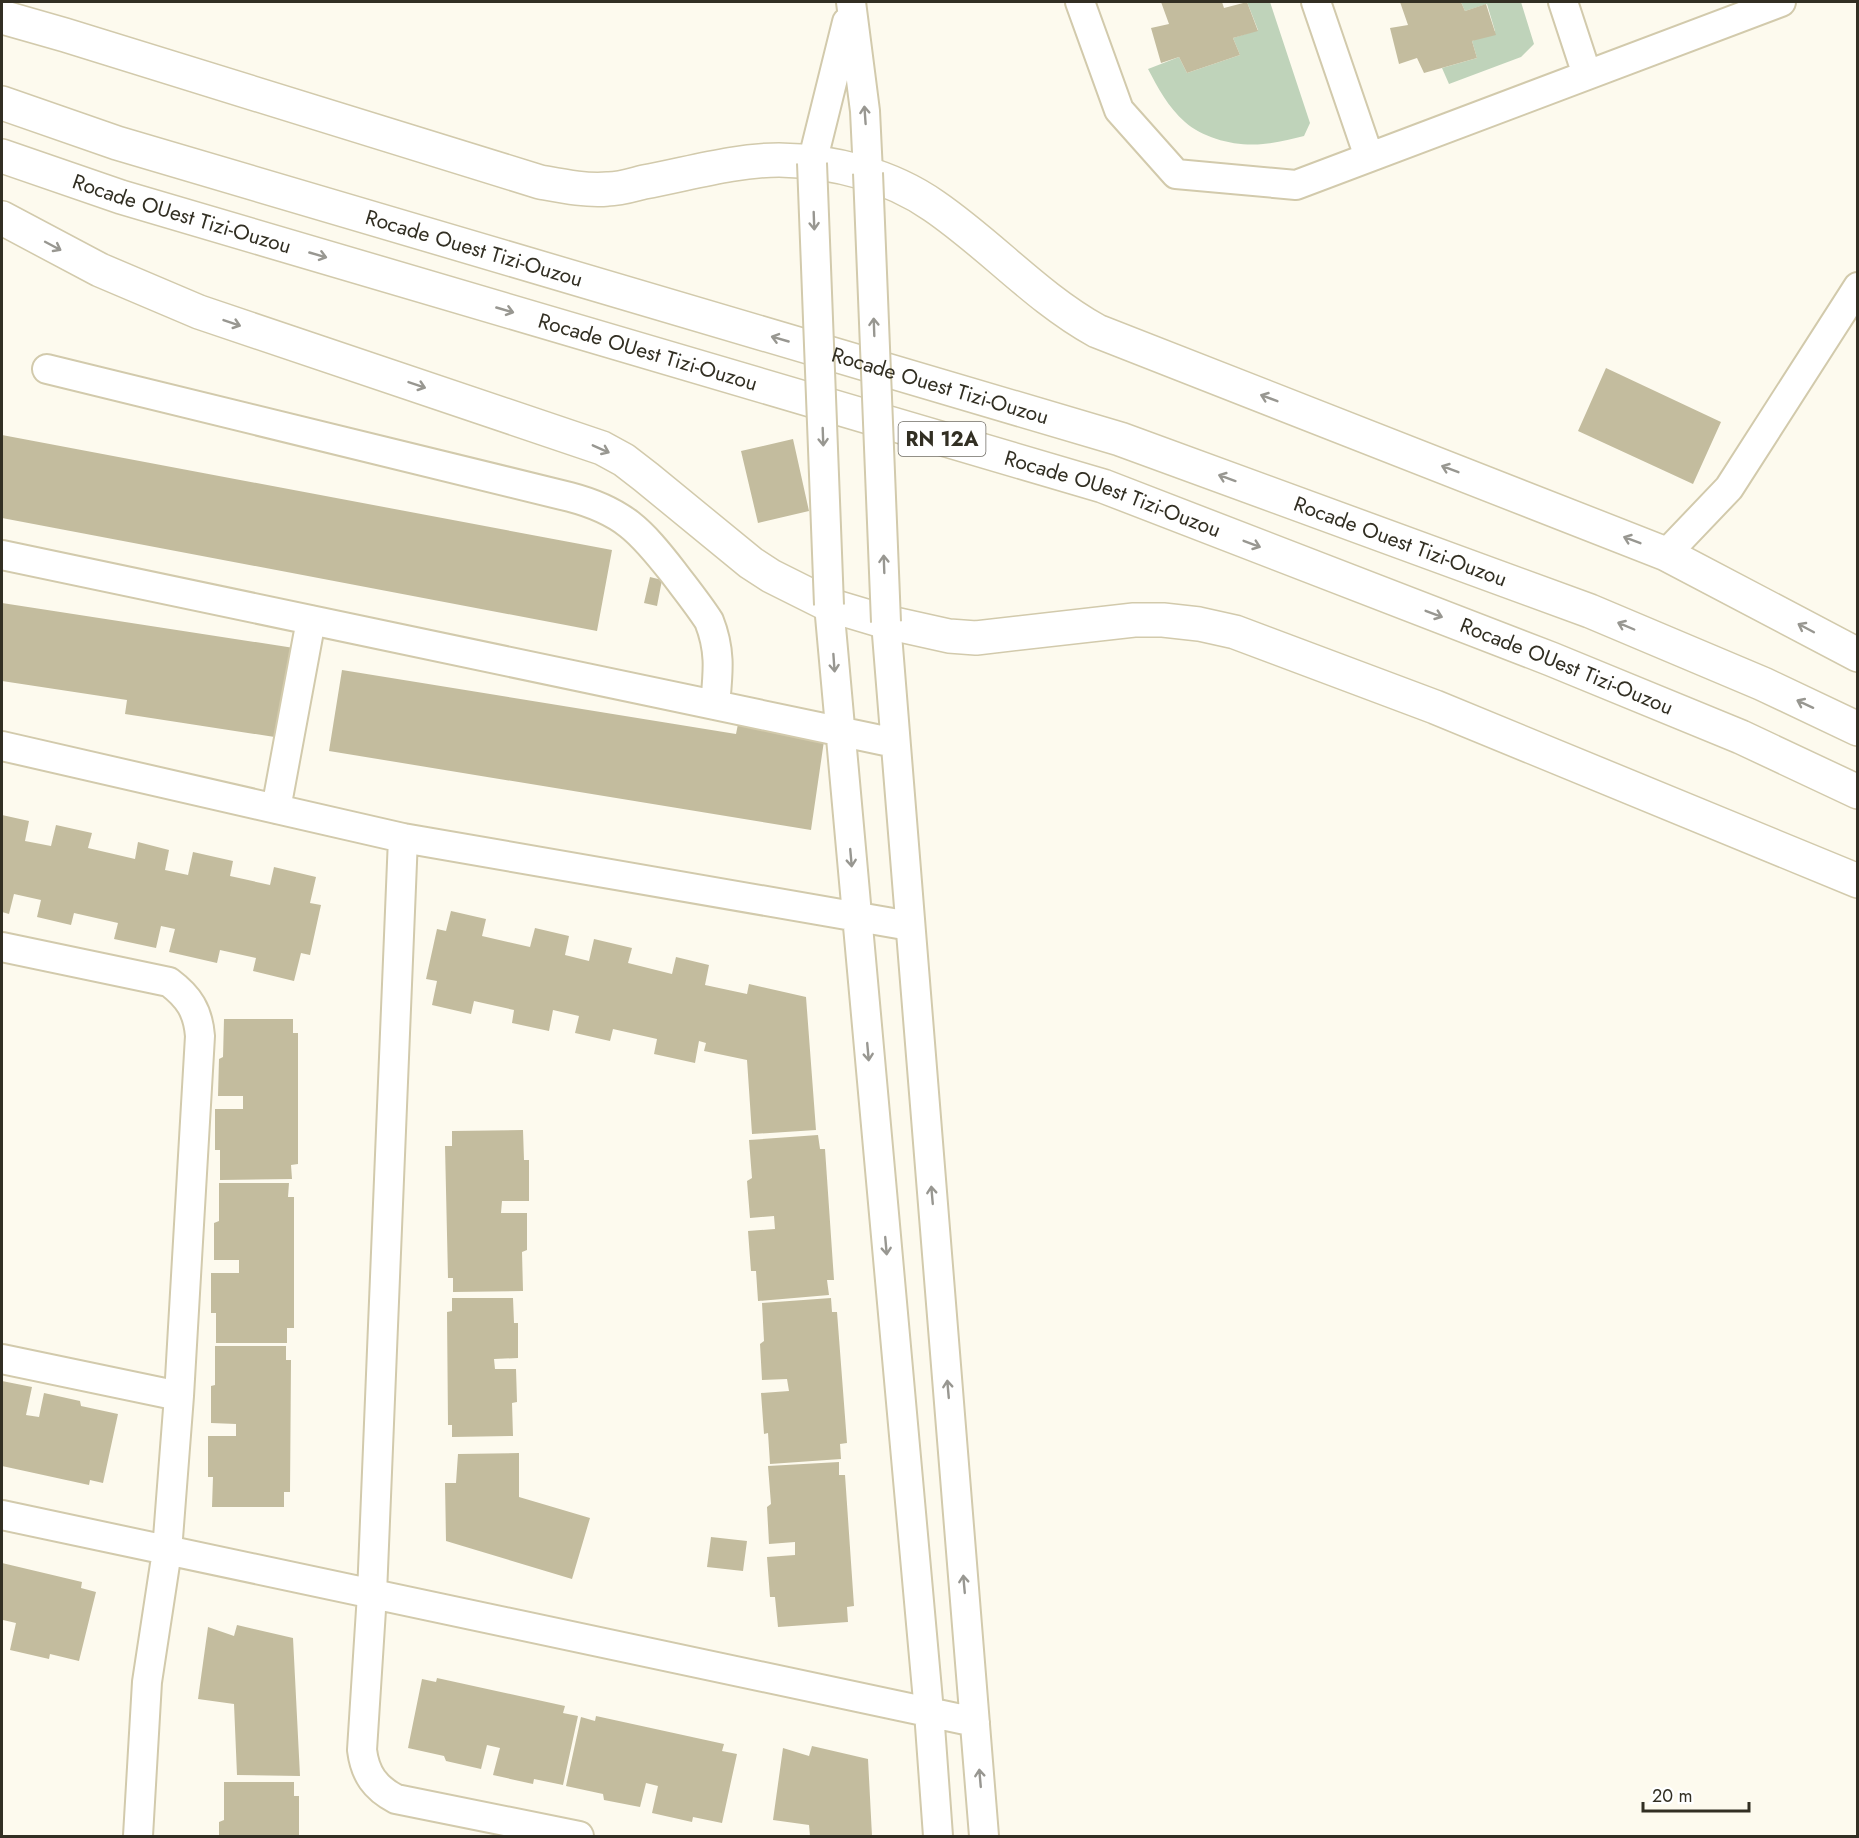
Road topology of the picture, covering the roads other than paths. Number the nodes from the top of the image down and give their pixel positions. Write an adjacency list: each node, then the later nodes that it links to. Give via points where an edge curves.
1 (1080, 2): 10 (street, via 1119,110 1176,174 1296,185)
2 (1316, 2): 10 (street)
3 (1563, 2): 7 (street)
4 (1781, 2): 7 (street)
5 (851, 3): 11 (street); 12 (street, one-way to 5, via 865,111)
6 (2, 17): 11 (highway, via 540,182 609,189 748,163)
7 (1587, 75): 10 (street)
8 (2, 103): 23 (highway, Rocade Ouest Tizi-Ouzou / RN 12A, one-way to 8, via 1763,684 1590,611 1119,439 117,143)
9 (2, 156): 27 (highway, Rocade OUest Tizi-Ouzou / RN 12A, one-way to 27, via 132,201 1103,486 1551,659 1741,737)
10 (1369, 157)
11 (812, 163): 12 (highway); 18 (street, one-way to 18, bridge)
12 (868, 173): 16 (highway, one-way to 12, via 1097,331 1054,304 934,206); 20 (street, one-way to 12, bridge)
13 (2, 218): 18 (highway, one-way to 18, via 100,270 199,312 602,448 624,460 751,563)
14 (1857, 287): 16 (street, via 1729,488)
15 (47, 369): 22 (street, via 570,497 605,509 647,539 709,621 719,657)
16 (1666, 554): 21 (highway, one-way to 16)
17 (2, 555): 19 (street)
18 (829, 605): 20 (highway); 24 (street, one-way to 24)
19 (311, 620): 22 (street); 28 (street)
20 (886, 622): 25 (street); 30 (highway, via 976,638 1134,620 1199,624 1235,632 1446,712)
21 (1857, 655)
22 (715, 705): 24 (street)
23 (1857, 729)
24 (839, 731): 25 (street); 31 (street, one-way to 31)
25 (895, 742): 32 (street)
26 (2, 746): 28 (street)
27 (1857, 792)
28 (276, 809): 29 (street)
29 (403, 838): 31 (street); 38 (street)
30 (1857, 881)
31 (856, 916): 32 (street); 39 (street, one-way to 39)
32 (910, 926): 40 (street, one-way to 32)
33 (2, 947): 35 (street, via 169,982 183,992 199,1020)
34 (2, 1359): 35 (street)
35 (178, 1396): 37 (street)
36 (2, 1515): 37 (street)
37 (167, 1551): 38 (street); 42 (street, via 146,1694)
38 (372, 1594): 39 (street); 41 (street, via 362,1750 373,1782 396,1799)
39 (929, 1712): 40 (street); 44 (street)
40 (975, 1722): 45 (street, one-way to 40)
41 (531, 1832): 43 (street)
42 (138, 1836)
43 (579, 1836)
44 (938, 1836)
45 (984, 1836)

